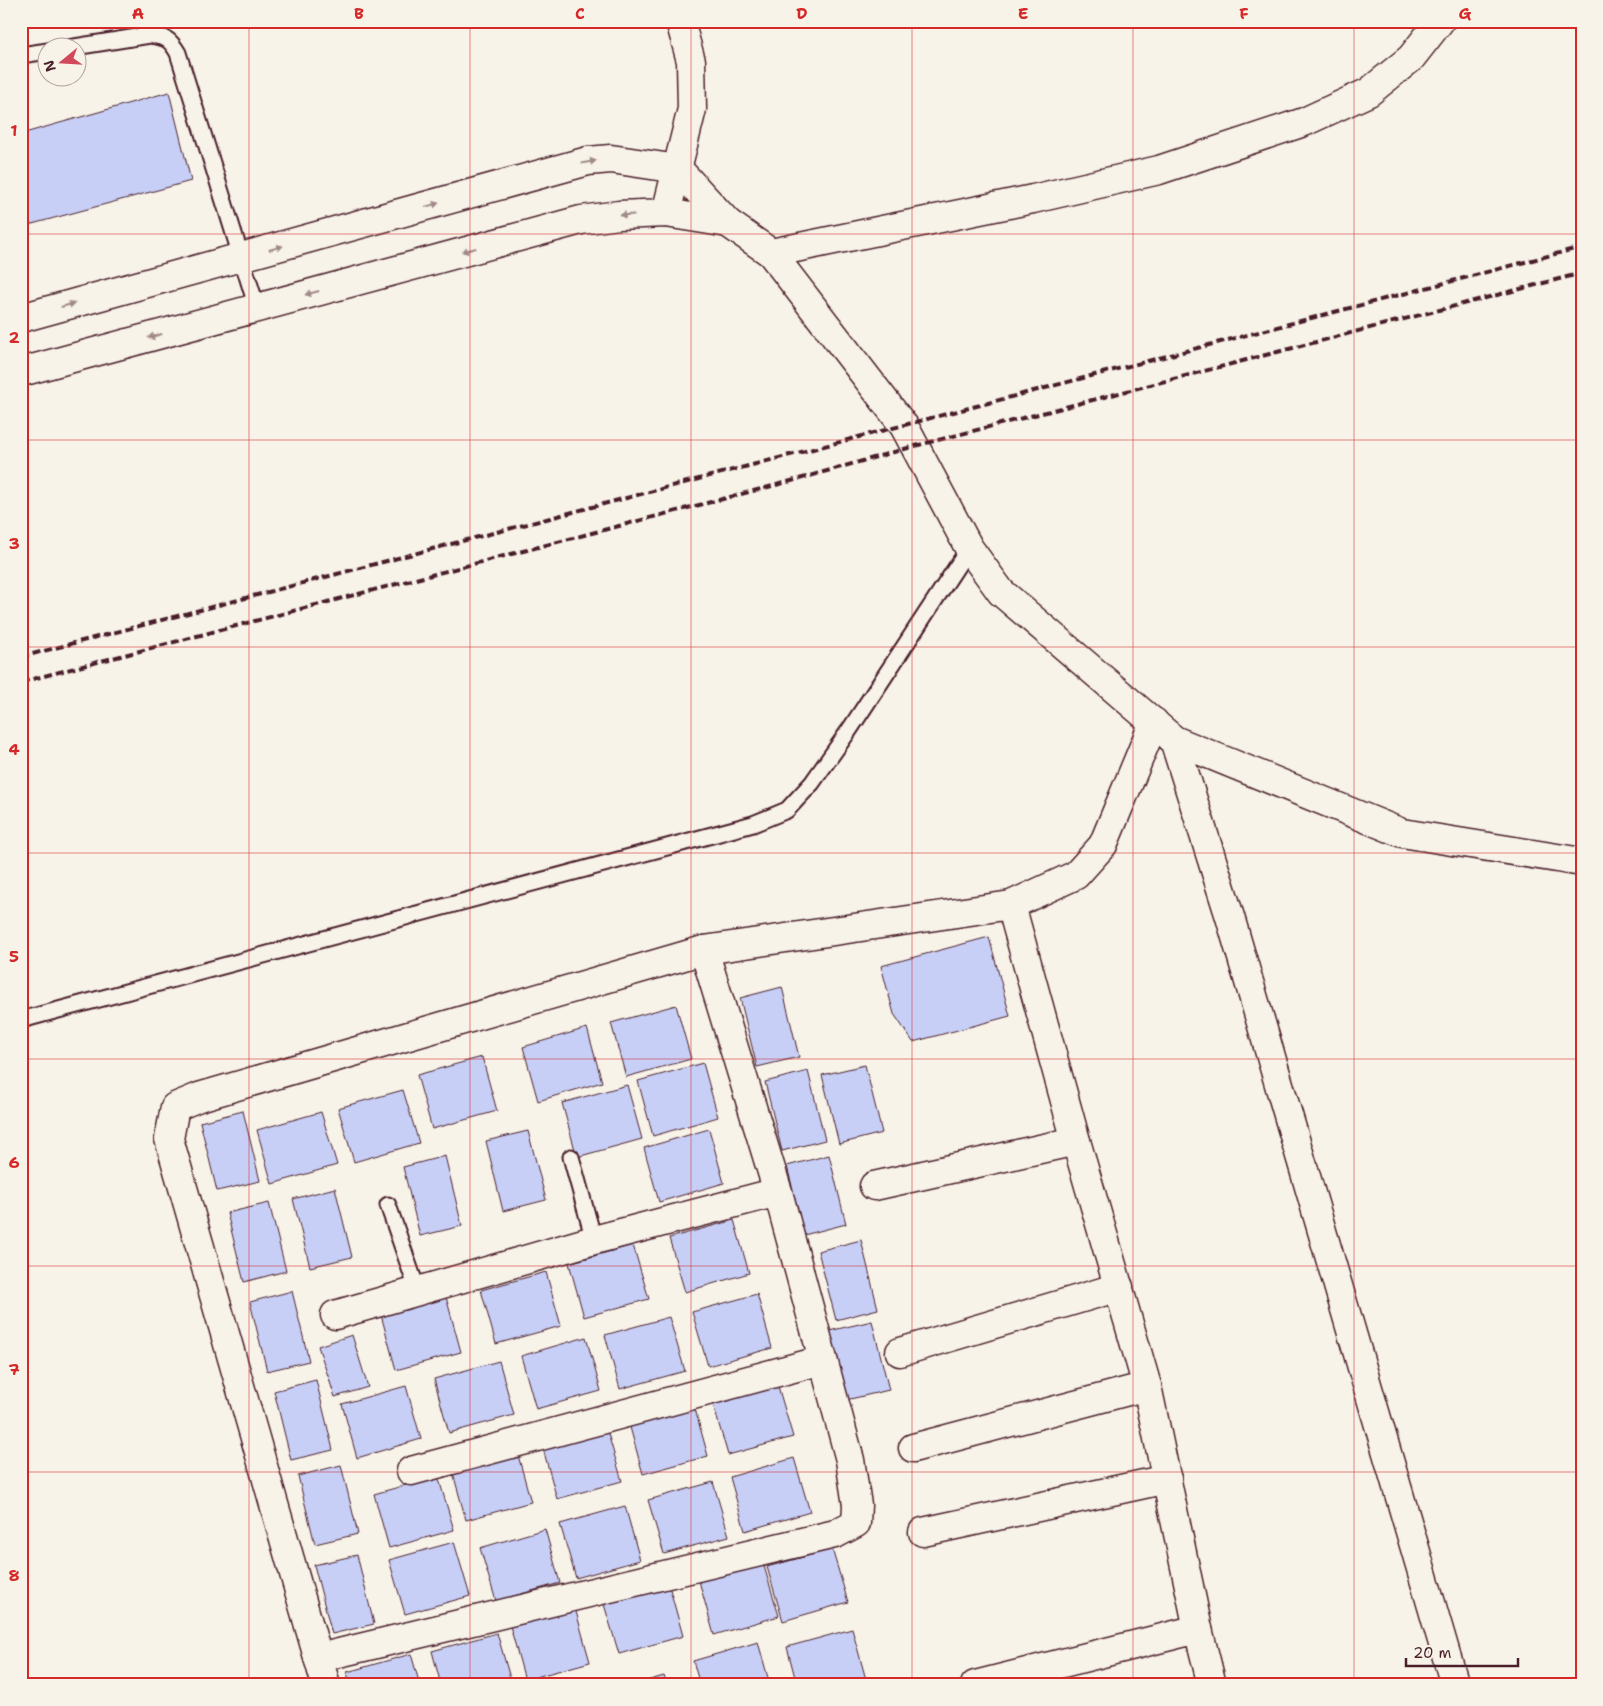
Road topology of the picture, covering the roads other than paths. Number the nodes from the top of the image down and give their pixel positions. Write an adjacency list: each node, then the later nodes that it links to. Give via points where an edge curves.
1 (680, 21): 6 (street, via 691,61 692,109)
2 (1440, 21): 9 (street, via 1411,58 1369,92 1304,122 1158,170)
3 (88, 45): 10 (lane, via 150,35 163,36 171,42 178,53)
4 (38, 52): 5 (lane)
5 (21, 55)
6 (678, 169): 7 (street); 8 (street); 10 (street, one-way to 6, via 588,161 611,159)
7 (666, 213): 8 (street); 11 (street, one-way to 11, via 581,220)
8 (728, 222): 9 (street)
9 (771, 253): 14 (street, via 904,426)
10 (241, 258): 11 (lane); 12 (street, one-way to 10)
11 (257, 308): 13 (street, one-way to 13)
12 (21, 318)
13 (21, 372)
14 (970, 548): 15 (street, via 1001,592); 20 (lane, via 834,752 787,810 752,824)
15 (1154, 722): 16 (street); 18 (street, via 1103,844 1076,875)
16 (1174, 740): 17 (street, via 1402,833); 42 (street, via 1233,927)
17 (1582, 862)
18 (1011, 905): 19 (street); 21 (street)
19 (704, 950): 24 (street); 38 (street, via 174,1107 170,1139)
20 (21, 1020)
21 (1076, 1141): 23 (street); 27 (street)
22 (571, 1158): 26 (lane)
23 (874, 1186)
24 (778, 1192): 26 (street); 31 (street)
25 (388, 1205): 28 (lane)
26 (594, 1240): 28 (street)
27 (1119, 1287): 30 (street); 32 (street)
28 (418, 1292): 29 (street)
29 (334, 1315)
30 (900, 1352)
31 (823, 1360): 34 (street); 38 (street, via 850,1460 857,1505 856,1522 835,1534)
32 (1147, 1386): 33 (street); 35 (street)
33 (912, 1448)
34 (411, 1471)
35 (1167, 1479): 36 (street); 37 (street)
36 (924, 1532)
37 (1198, 1629): 40 (street); 41 (street)
38 (318, 1658): 39 (street)
39 (326, 1685)
40 (975, 1685)
41 (1212, 1685)
42 (1456, 1685)

